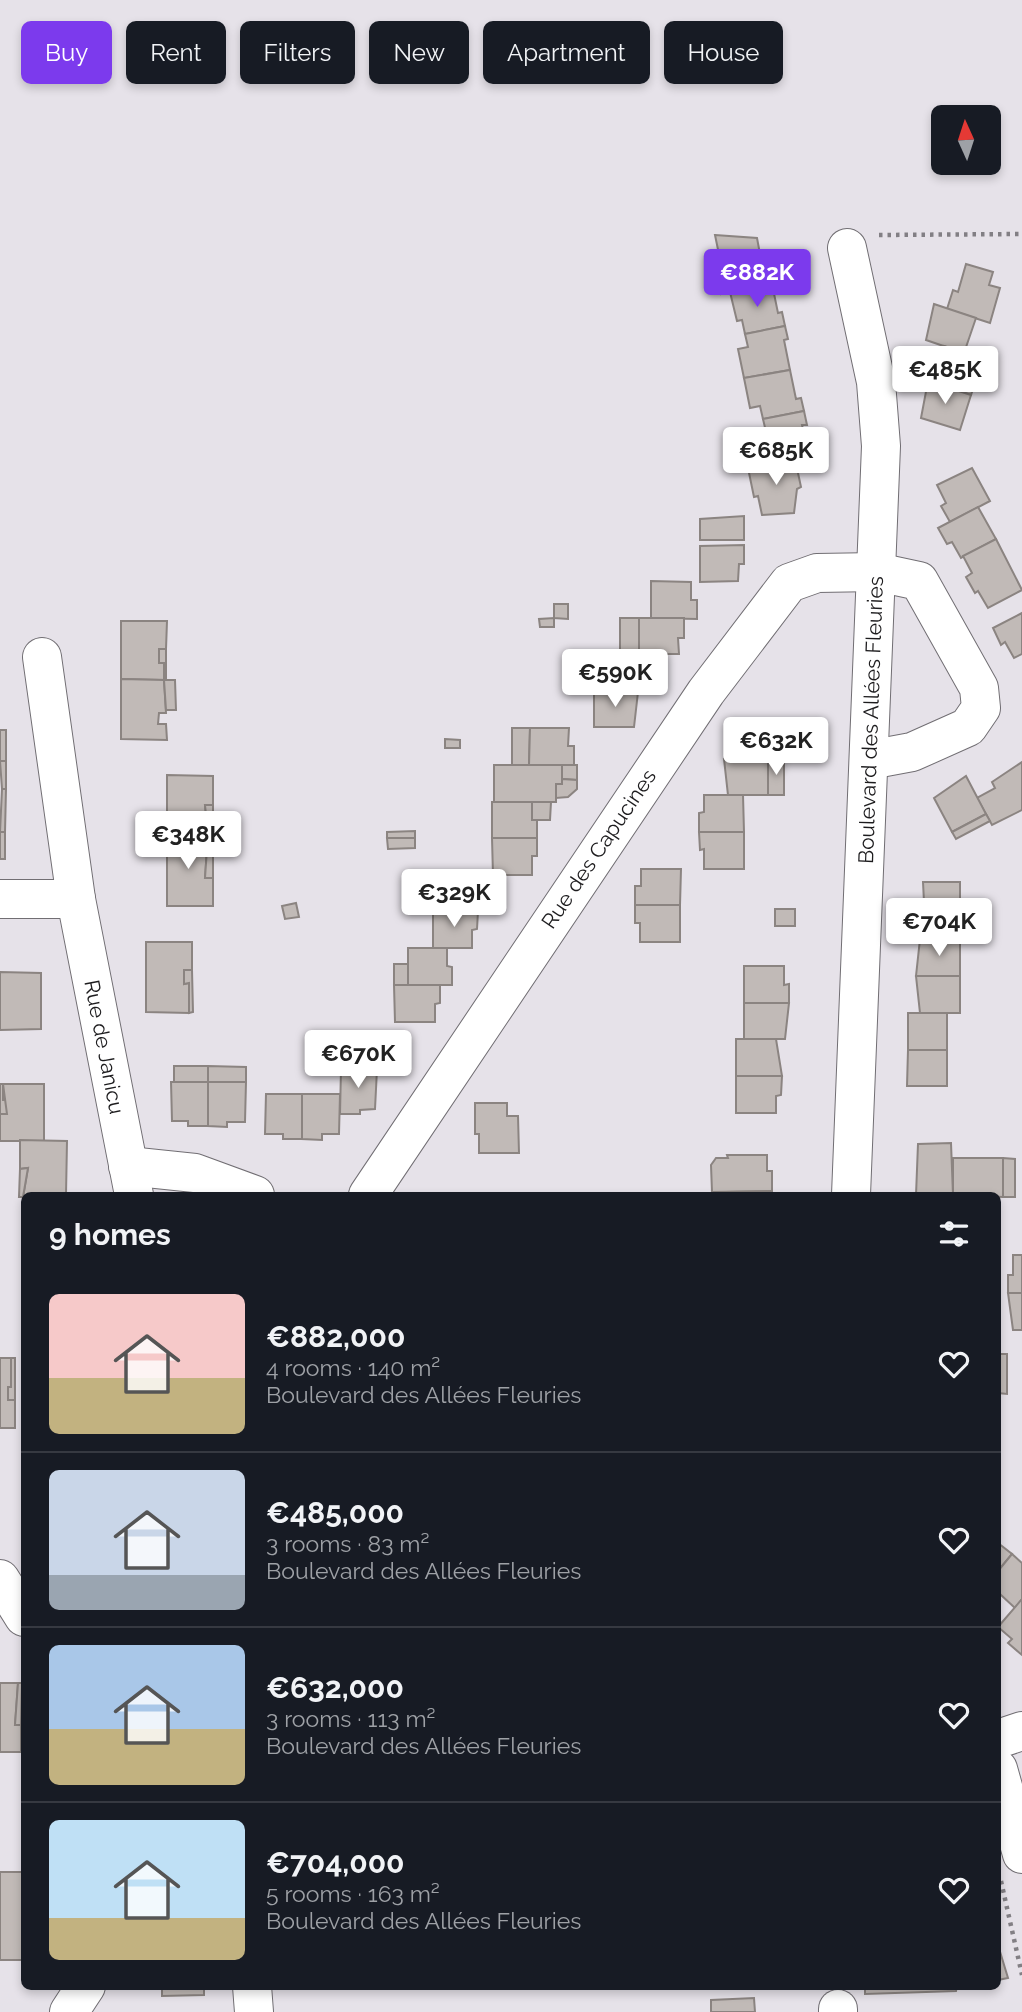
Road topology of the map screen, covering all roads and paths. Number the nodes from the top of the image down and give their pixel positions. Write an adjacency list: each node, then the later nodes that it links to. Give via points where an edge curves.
1 (1022, 234): 2 (path)
2 (860, 242): 3 (street, Boulevard des Allées Fleuries, via 881,446)
3 (877, 572): 5 (street, Boulevard des Allées Fleuries); 5 (street, Rue des Capucines, via 919,581 979,688 981,708 968,727 912,752); 10 (street, Rue des Capucines, via 817,573 789,583 706,692)
4 (42, 657): 7 (street, Rue de Janicu)
5 (870, 760): 11 (street, Boulevard des Allées Fleuries)
6 (0, 899): 7 (street)
7 (76, 899): 8 (street, Rue de Janicu)
8 (131, 1180): 9 (street, via 195,1173)
9 (247, 1192)
10 (370, 1192)
11 (851, 1192)
12 (0, 1579): 13 (street)
13 (21, 1611)
14 (1022, 1731): 15 (street)
15 (1001, 1738)
16 (1001, 1792): 17 (street)
17 (1011, 1867): 18 (path)
18 (1022, 1975)
19 (83, 1990): 21 (street)
20 (252, 1990): 22 (street)
21 (69, 2012)
22 (254, 2012)

